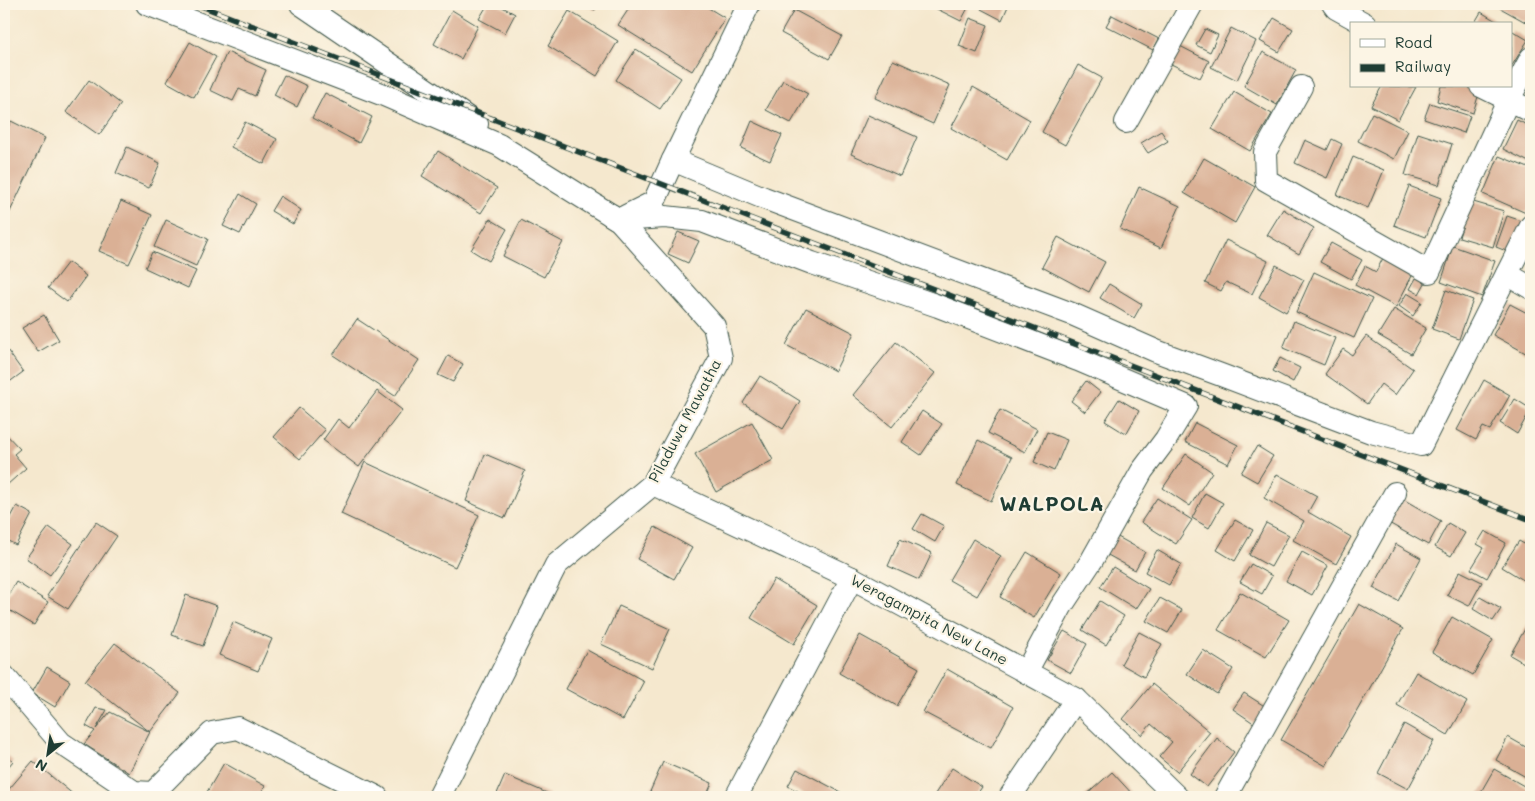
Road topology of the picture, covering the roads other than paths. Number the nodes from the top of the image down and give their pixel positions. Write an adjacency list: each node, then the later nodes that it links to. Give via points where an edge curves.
1 (147, 4): 14 (street, via 384,95 500,145)
2 (301, 4): 14 (street)
3 (749, 4): 13 (street)
4 (1192, 4): 12 (street)
5 (1333, 4): 6 (street)
6 (1361, 22)
7 (1531, 58): 10 (street)
8 (1301, 87): 10 (street, via 1265,152 1266,180 1429,272)
9 (1485, 88): 10 (street)
10 (1508, 101): 11 (street)
11 (1531, 111)
12 (1126, 122)
13 (673, 160): 14 (street, via 654,202); 16 (street, via 764,198 1072,314 1229,379 1371,432 1421,445)
14 (618, 220): 18 (street, Piladuwa Mawatha, via 714,326 721,358); 21 (street, via 665,217 702,221 938,306 1186,406 1142,471)
15 (1531, 226): 16 (street)
16 (1507, 274): 17 (street)
17 (1531, 288)
18 (653, 484): 20 (street, Weragampita New Lane); 25 (street, Piladuwa Mawatha, via 556,565)
19 (1395, 493): 29 (street)
20 (852, 578): 21 (street, Weragampita New Lane); 26 (street)
21 (1026, 672): 23 (street, Weragampita New Lane)
22 (4, 676): 24 (street, via 61,743 134,792 153,793 212,733 238,728)
23 (1076, 699): 27 (street); 28 (street, Weragampita New Lane)
24 (376, 797)
25 (439, 797)
26 (736, 797)
27 (1010, 797)
28 (1177, 797)
29 (1225, 797)

